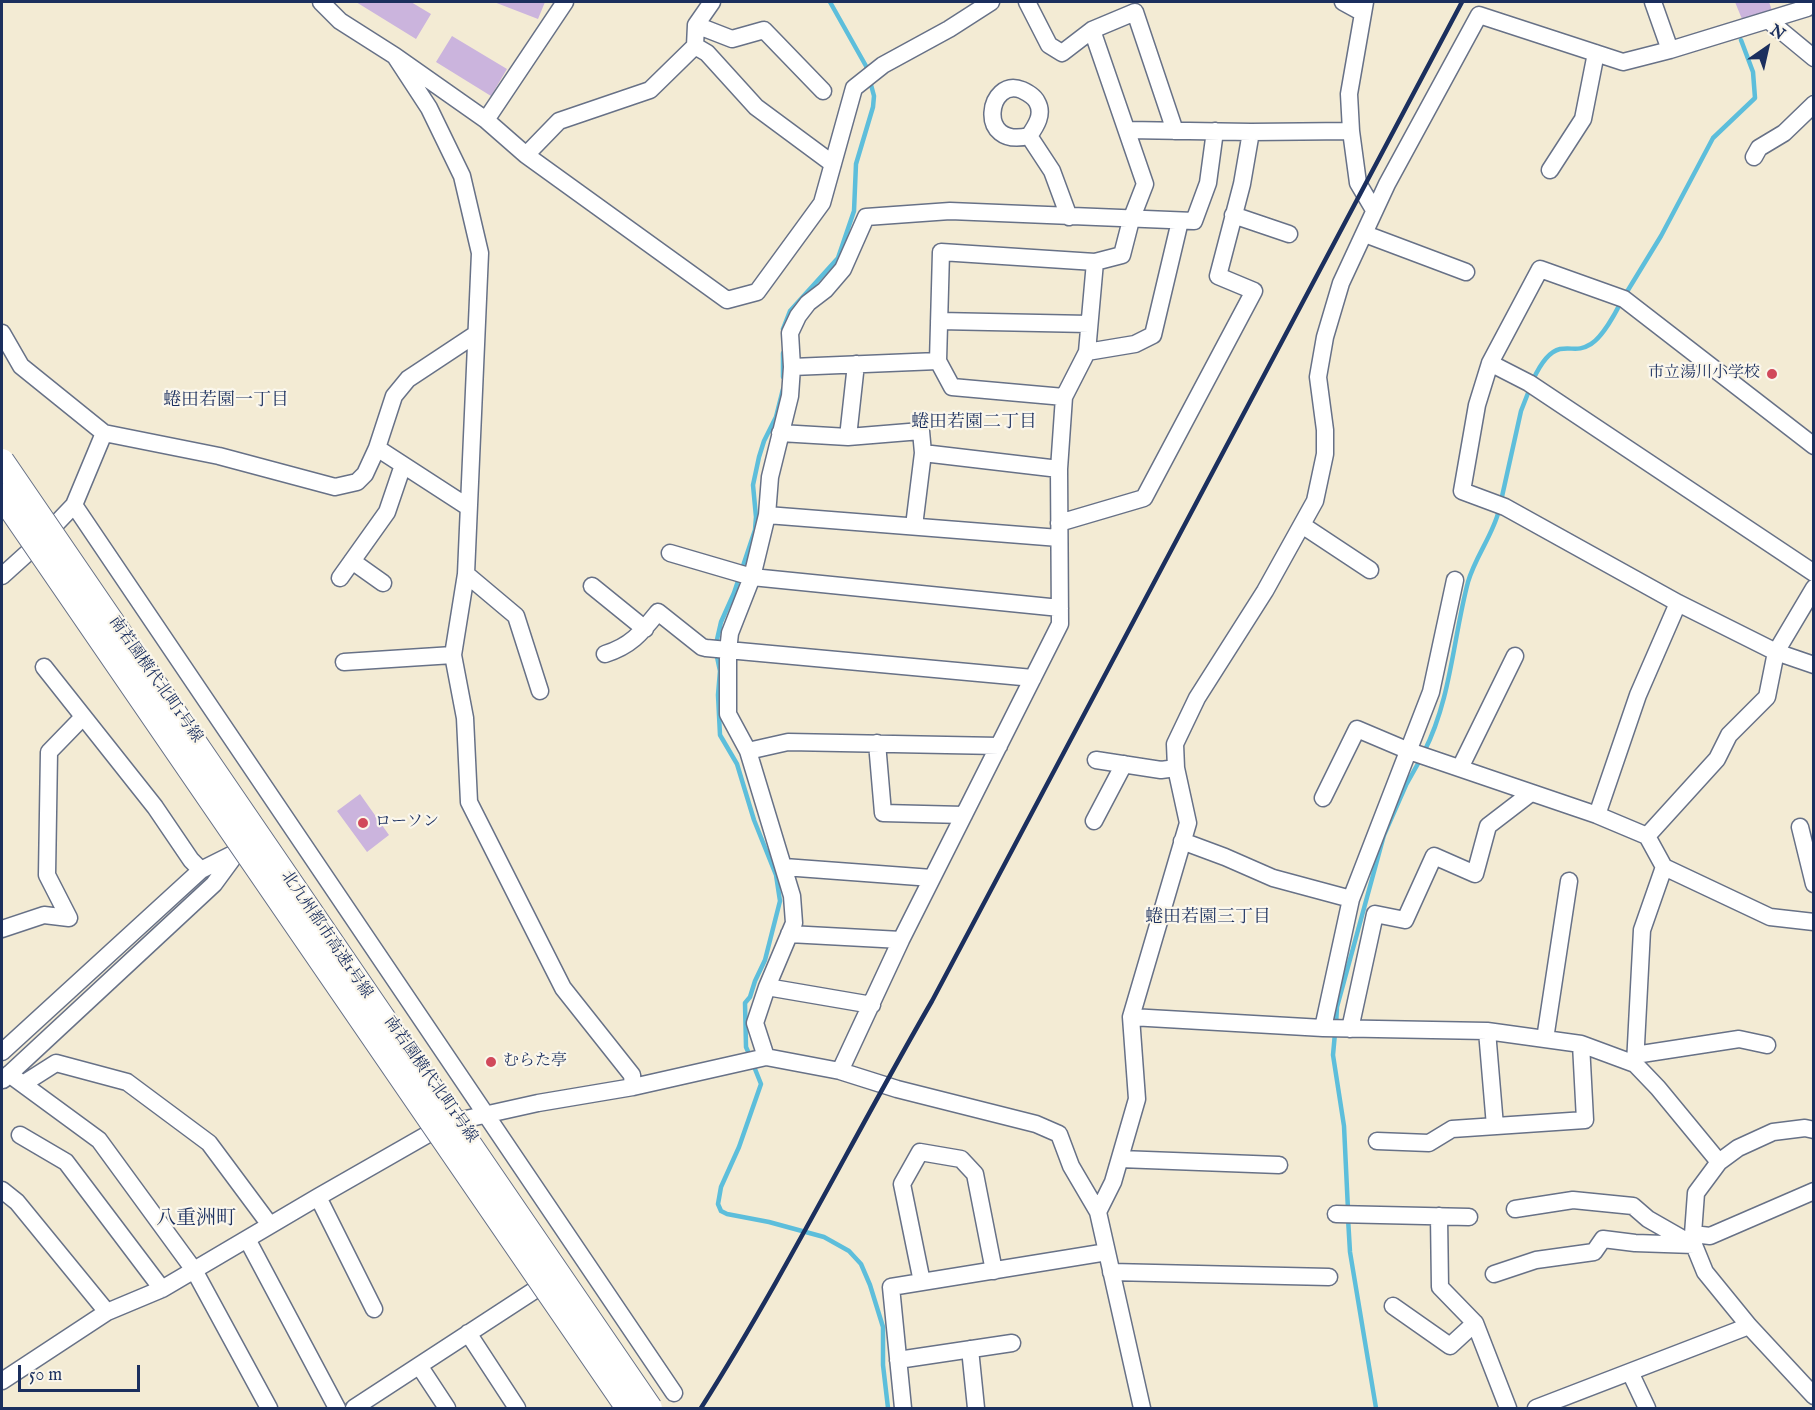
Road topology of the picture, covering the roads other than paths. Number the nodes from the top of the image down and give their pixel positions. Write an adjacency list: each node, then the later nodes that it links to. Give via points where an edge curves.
1 (321, 2): 16 (street, via 340,21)
2 (565, 2): 20 (street)
3 (712, 2): 11 (street)
4 (991, 2): 29 (street, via 884,65 854,88)
5 (1027, 2): 12 (street, via 1049,45 1062,53)
6 (1343, 2): 9 (street)
7 (1653, 2): 14 (street)
8 (1809, 2): 10 (street, via 1807,8)
9 (1364, 7): 25 (street, via 1349,94)
10 (1768, 20): 14 (street); 17 (street)
11 (696, 25): 13 (street); 18 (street, via 732,39 765,30)
12 (1092, 30): 21 (street); 22 (street, via 1135,12)
13 (695, 45): 27 (street, via 650,90 560,121); 29 (street, via 756,107)
14 (1670, 50): 15 (street, via 1623,62)
15 (1596, 53): 30 (street, via 1583,119); 31 (street, via 1479,15)
16 (395, 56): 20 (street); 43 (street, via 429,108 462,176 480,253)
17 (1814, 58)
18 (823, 91)
19 (1814, 105): 28 (street)
20 (486, 120): 27 (street)
21 (1127, 130): 22 (street); 34 (street, via 1145,184)
22 (1175, 131): 23 (street)
23 (1215, 131): 24 (street); 35 (street, via 1208,183 1194,221)
24 (1251, 132): 25 (street); 32 (street)
25 (1351, 132): 31 (street, via 1359,183)
26 (1029, 136): 33 (street, via 1052,171)
27 (526, 155): 29 (street, via 727,300 757,292 822,203)
28 (1754, 157)
29 (833, 164)
30 (1550, 170)
31 (1374, 210): 37 (street)
32 (1233, 215): 36 (street); 68 (street, via 1218,276 1254,291 1144,498)
33 (1069, 217): 34 (street); 48 (street, via 950,211 866,217 843,269 798,316 790,333)
34 (1131, 220): 35 (street); 38 (street, via 1122,255)
35 (1180, 221): 44 (street, via 1153,335 1134,344)
36 (1289, 234)
37 (1365, 234): 39 (street); 65 (street, via 1341,284 1325,337 1318,377 1325,454 1315,501)
38 (1095, 262): 40 (street, via 941,252); 41 (street)
39 (1466, 272)
40 (939, 321): 41 (street); 45 (street)
41 (1089, 324): 44 (street)
42 (2, 333): 50 (street, via 21,366)
43 (476, 334): 54 (street, via 408,379 394,396); 63 (street)
44 (1087, 352): 49 (street)
45 (938, 361): 47 (street); 49 (street, via 951,387)
46 (1490, 363): 53 (street, via 1540,269 1624,299); 73 (street, via 1529,383); 82 (street, via 1477,405 1462,491 1505,507)
47 (856, 364): 48 (street); 52 (street)
48 (792, 367): 51 (street, via 790,396)
49 (1064, 397): 59 (street)
50 (104, 433): 54 (street, via 219,456 335,487 357,482); 62 (street)
51 (780, 433): 52 (street); 64 (street)
52 (848, 437): 56 (street, via 921,431)
53 (1814, 446)
54 (377, 448): 58 (street)
55 (2, 451): 67 (street, 南若園横代北町1号線)
56 (922, 453): 59 (street); 66 (street)
57 (2, 461): 191 (highway, 北九州都市高速1号線, bridge)
58 (403, 465): 63 (street); 71 (street, via 387,512)
59 (1059, 469): 68 (street)
60 (2, 496): 190 (highway, 北九州都市高速1号線, bridge)
61 (2, 503): 69 (street, 南若園横代北町1号線)
62 (74, 505): 67 (street); 140 (street)
63 (468, 507): 74 (street)
64 (767, 515): 66 (street); 75 (street)
65 (1302, 525): 72 (street); 102 (street, via 1197,698 1175,744)
66 (914, 526): 68 (street)
67 (52, 529): 69 (street); 110 (street, 南若園横代北町1号線)
68 (1059, 531): 83 (street)
69 (33, 548): 76 (street); 113 (street, 南若園横代北町1号線)
70 (670, 553): 75 (street)
71 (352, 561): 77 (street); 79 (street)
72 (1370, 570)
73 (1814, 573)
74 (466, 574): 88 (street); 94 (street, via 516,616)
75 (743, 574): 83 (street); 85 (street, via 730,633)
76 (2, 576)
77 (340, 578)
78 (1455, 580): 99 (street, via 1431,692)
79 (383, 584)
80 (592, 586): 84 (street)
81 (1814, 588): 86 (street)
82 (1677, 603): 86 (street); 107 (street, via 1638,695)
83 (1060, 608): 93 (street, via 1060,624)
84 (645, 629): 85 (street, via 658,612); 87 (street, via 622,649)
85 (717, 650): 93 (street); 98 (street, via 728,714)
86 (1776, 652): 91 (street); 111 (street, via 1767,697 1729,735 1717,759)
87 (605, 654)
88 (453, 655): 90 (street); 139 (street, via 465,718 469,802 563,988 632,1075)
89 (1515, 656): 103 (street)
90 (344, 662)
91 (1814, 665)
92 (44, 667): 95 (street)
93 (1033, 678): 97 (street)
94 (540, 691)
95 (82, 718): 116 (street); 122 (street, via 49,752 47,875 69,918 44,915)
96 (877, 744): 97 (street); 98 (street, via 788,742); 106 (street, via 883,813)
97 (999, 746): 106 (street)
98 (748, 751): 114 (street)
99 (1408, 751): 103 (street); 105 (street, via 1357,729); 120 (street)
100 (1096, 760): 101 (street)
101 (1124, 764): 102 (street, via 1161,770); 108 (street)
102 (1176, 768): 112 (street, via 1188,823)
103 (1460, 768): 104 (street)
104 (1531, 792): 107 (street); 129 (street, via 1488,826 1475,874 1434,856 1405,920 1375,914)
105 (1323, 798)
106 (964, 815): 117 (street)
107 (1597, 815): 111 (street)
108 (1094, 821)
109 (1800, 827): 119 (street)
110 (260, 832): 113 (street); 141 (street, 南若園横代北町1号線)
111 (1647, 837): 115 (street)
112 (1182, 841): 120 (street, via 1274,878); 127 (street)
113 (239, 851): 116 (street); 138 (street, via 214,884); 144 (street, 南若園横代北町1号線)
114 (784, 867): 117 (street); 123 (street, via 792,896 794,923)
115 (1664, 867): 121 (street, via 1770,917); 136 (street, via 1642,930)
116 (201, 870): 134 (street)
117 (932, 878): 124 (street)
118 (1569, 881): 131 (street)
119 (1814, 884)
120 (1351, 899): 128 (street)
121 (1814, 922)
122 (2, 929)
123 (789, 934): 124 (street); 125 (street)
124 (901, 940): 126 (street)
125 (766, 987): 126 (street); 135 (street, via 755,1023)
126 (872, 1005): 137 (street)
127 (1131, 1017): 128 (street); 147 (street, via 1137,1099)
128 (1323, 1028): 129 (street)
129 (1350, 1029): 130 (street)
130 (1487, 1031): 131 (street); 142 (street)
131 (1545, 1039): 132 (street)
132 (1581, 1044): 136 (street); 142 (street, via 1585,1120)
133 (1767, 1045): 136 (street, via 1739,1040)
134 (2, 1052)
135 (766, 1057): 137 (street); 139 (street)
136 (1635, 1060): 148 (street)
137 (840, 1071): 154 (street, via 1036,1124 1059,1134 1071,1166)
138 (11, 1080): 158 (street, via 56,1064 127,1082 209,1143); 162 (street, via 99,1140)
139 (633, 1087): 140 (street)
140 (485, 1115): 141 (street); 182 (street)
141 (457, 1121): 144 (street); 192 (street, 南若園横代北町1号線)
142 (1495, 1126): 146 (street, via 1452,1129 1429,1143)
143 (1814, 1130): 148 (street, via 1773,1132 1738,1148)
144 (430, 1133): 152 (street); 168 (street, 南若園横代北町1号線)
145 (20, 1135): 169 (street, via 66,1162)
146 (1377, 1141)
147 (1120, 1159): 149 (street); 154 (street)
148 (1719, 1162): 160 (street, via 1696,1193)
149 (1279, 1165)
150 (2, 1190): 172 (street, via 17,1202)
151 (1814, 1191): 160 (street)
152 (318, 1197): 158 (street); 171 (street)
153 (1515, 1209): 160 (street, via 1573,1200 1633,1206 1648,1219)
154 (1098, 1212): 161 (street)
155 (1336, 1214): 156 (street)
156 (1439, 1216): 157 (street); 173 (street, via 1440,1287)
157 (1469, 1217)
158 (270, 1225): 159 (street)
159 (246, 1239): 162 (street); 186 (street)
160 (1694, 1240): 165 (street, via 1635,1243 1603,1239 1594,1252 1536,1260); 174 (street, via 1705,1272)
161 (1107, 1252): 163 (street); 164 (street)
162 (194, 1270): 169 (street); 185 (street)
163 (994, 1271): 167 (street); 167 (street, via 975,1174 960,1159 921,1152 902,1184)
164 (1111, 1272): 166 (street); 195 (street)
165 (1494, 1274)
166 (1329, 1277)
167 (921, 1282): 178 (street, via 891,1287)
168 (538, 1288): 175 (street); 189 (street, 南若園横代北町1号線)
169 (162, 1289): 172 (street)
170 (1393, 1306): 173 (street, via 1450,1346)
171 (374, 1309)
172 (107, 1312): 181 (street)
173 (1475, 1323): 196 (street)
174 (1749, 1326): 180 (street); 183 (street)
175 (468, 1333): 179 (street); 188 (street)
176 (1012, 1343): 177 (street)
177 (970, 1349): 178 (street); 194 (street)
178 (898, 1360): 193 (street)
179 (420, 1367): 184 (street); 187 (street)
180 (1630, 1372): 197 (street); 198 (street)
181 (2, 1381)
182 (674, 1393)
183 (1814, 1396)
184 (364, 1406)
185 (269, 1408)
186 (337, 1408)
187 (447, 1408)
188 (517, 1408)
189 (620, 1408)
190 (628, 1408)
191 (650, 1408)
192 (661, 1408)
193 (903, 1408)
194 (976, 1408)
195 (1142, 1408)
196 (1508, 1408)
197 (1536, 1408)
198 (1647, 1408)

